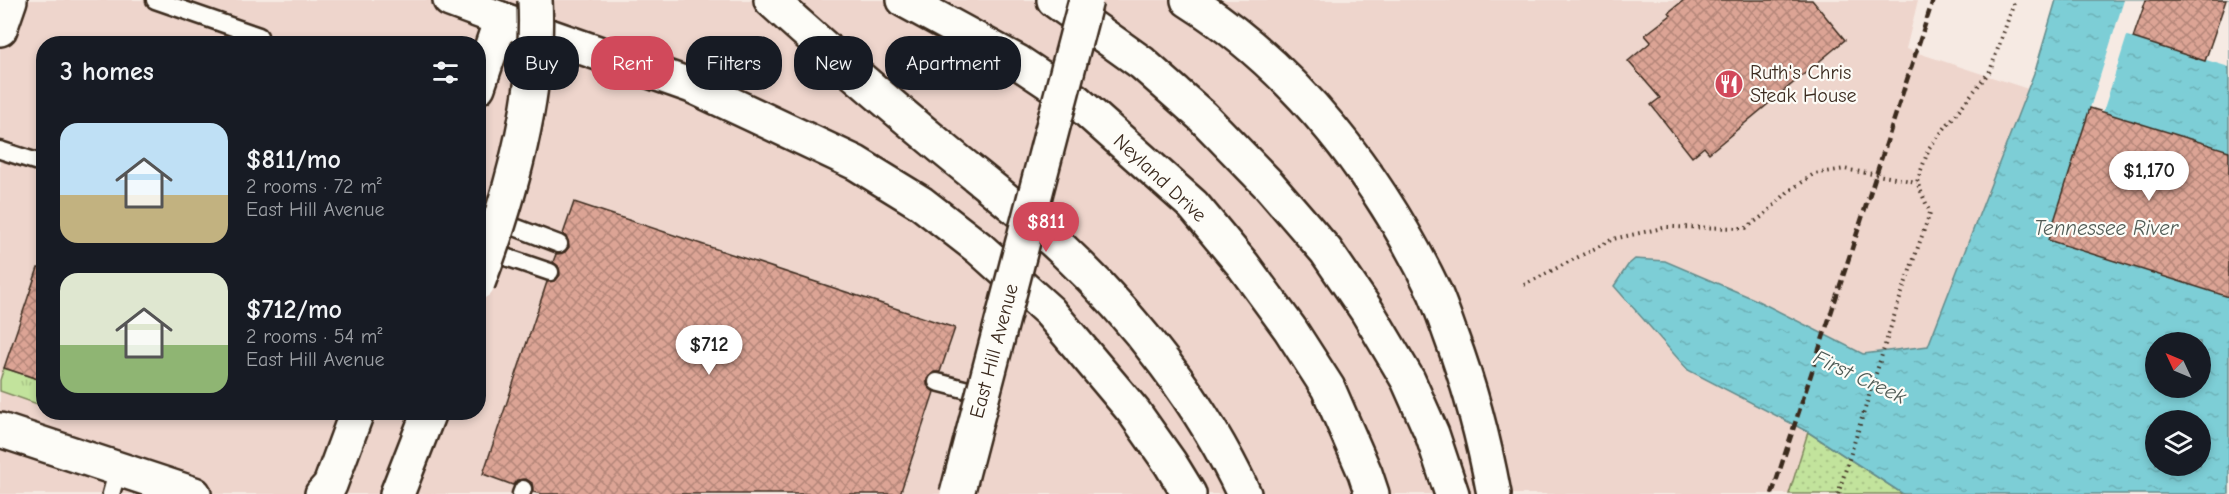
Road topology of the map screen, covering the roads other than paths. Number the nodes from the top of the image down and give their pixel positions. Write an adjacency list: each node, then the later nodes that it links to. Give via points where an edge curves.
1 (10, 0): 11 (main road)
2 (155, 0): 12 (lane)
3 (450, 0): 10 (main road)
4 (535, 0): 19 (main road, bridge, via 528,102 514,174)
5 (771, 0): 32 (main road, via 1064,250 1167,367 1209,429)
6 (904, 0): 33 (main road, Neyland Drive, via 1018,62 1075,100 1193,205 1250,274 1328,388)
7 (1054, 0): 34 (main road, via 1142,63 1202,116 1326,251 1408,380)
8 (1086, 0): 22 (main road, East Hill Avenue, bridge)
9 (1188, 0): 35 (main road, via 1263,57 1318,111 1377,189 1436,295 1470,389)
10 (501, 19): 13 (main road); 31 (main road, via 692,86 856,163 921,203 979,248 1048,311 1134,412)
11 (0, 29)
12 (259, 36)
13 (486, 63)
14 (0, 150): 15 (lane)
15 (36, 161)
16 (486, 216): 17 (lane)
17 (559, 244)
18 (486, 251): 20 (lane)
19 (486, 260)
20 (550, 272)
21 (937, 382): 22 (lane)
22 (983, 394): 30 (main road, East Hill Avenue, bridge)
23 (354, 420): 28 (main road, via 330,485)
24 (426, 420): 29 (main road)
25 (0, 430): 26 (main road)
26 (114, 481): 27 (main road)
27 (194, 494)
28 (322, 494)
29 (397, 494)
30 (957, 494)
31 (1189, 494)
32 (1244, 494)
33 (1372, 494)
34 (1452, 494)
35 (1494, 494)

